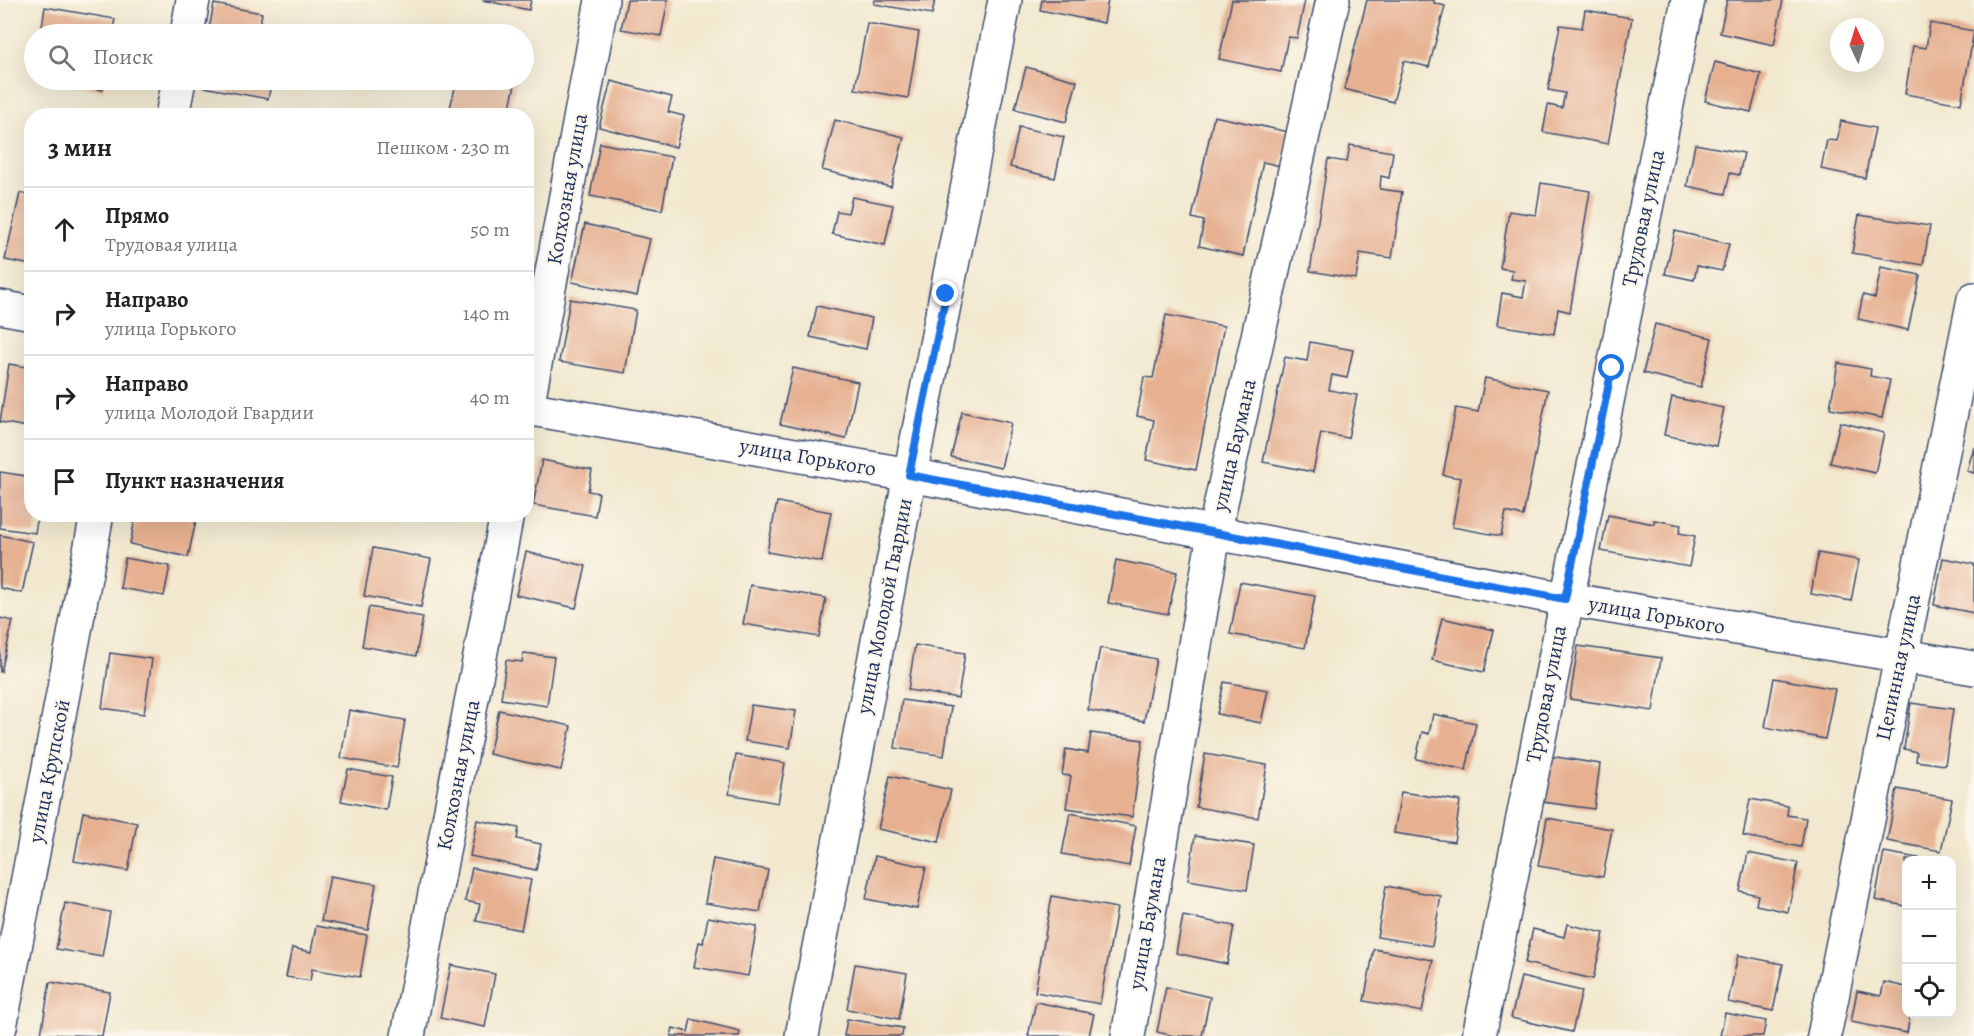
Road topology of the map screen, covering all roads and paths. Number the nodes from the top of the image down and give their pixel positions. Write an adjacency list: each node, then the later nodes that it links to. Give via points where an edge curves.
1 (194, 0): 6 (street)
2 (602, 0): 12 (street, Колхозная улица)
3 (1005, 0): 14 (street, улица Молодой Гвардии)
4 (1333, 0): 17 (street, улица Баумана)
5 (1688, 0): 18 (street, Трудовая улица)
6 (189, 24)
7 (177, 90): 8 (street)
8 (174, 108)
9 (1974, 299): 19 (street, Целинная улица)
10 (0, 307): 11 (street)
11 (24, 312)
12 (534, 372)
13 (534, 411): 14 (street, улица Горького)
14 (909, 475): 17 (street, улица Горького); 23 (street, улица Молодой Гвардии)
15 (95, 522): 21 (street, улица Крупской)
16 (505, 522): 22 (street, Колхозная улица)
17 (1214, 534): 18 (street, улица Горького); 24 (street, улица Баумана)
18 (1565, 599): 19 (street, улица Горького); 25 (street, Трудовая улица)
19 (1900, 657): 20 (street, улица Горького); 26 (street, Целинная улица)
20 (1974, 668)
21 (0, 1027)
22 (408, 1036)
23 (802, 1036)
24 (1128, 1036)
25 (1479, 1036)
26 (1824, 1036)

